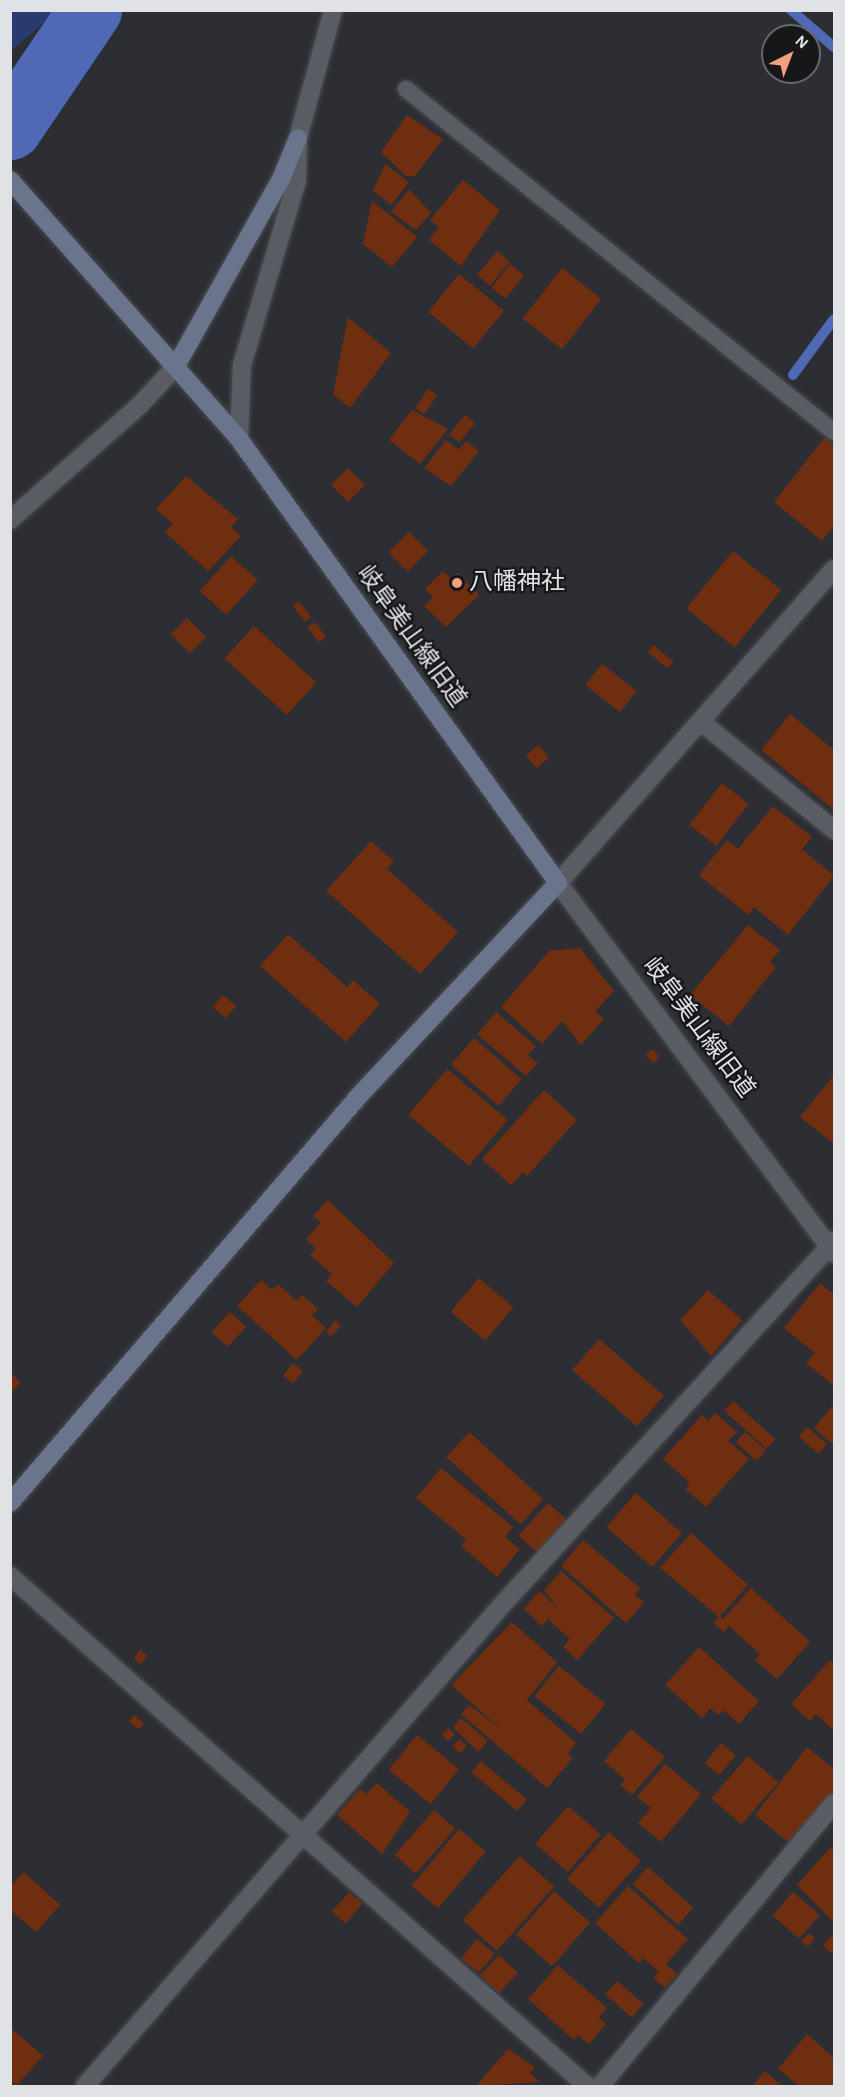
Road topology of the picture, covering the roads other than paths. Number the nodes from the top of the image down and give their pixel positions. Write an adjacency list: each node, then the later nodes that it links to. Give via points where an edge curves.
1 (333, 10): 3 (street)
2 (406, 89): 6 (lane)
3 (298, 138): 5 (street, via 281,179); 7 (street, via 297,180 242,365)
4 (10, 180): 5 (street, 岐阜美山線旧道)
5 (176, 366): 7 (street, 岐阜美山線旧道); 8 (street, via 139,406)
6 (834, 432)
7 (239, 439): 12 (street, 岐阜美山線旧道)
8 (10, 520)
9 (834, 569): 10 (street)
10 (700, 722): 11 (street); 12 (street)
11 (834, 830)
12 (558, 883): 13 (street, 岐阜美山線旧道); 14 (street, via 358,1097)
13 (833, 1247): 17 (street, via 502,1605)
14 (10, 1503)
15 (10, 1576): 17 (street)
16 (834, 1803): 20 (street)
17 (306, 1836): 18 (street); 19 (street)
18 (85, 2086)
19 (587, 2086)
20 (600, 2086)

